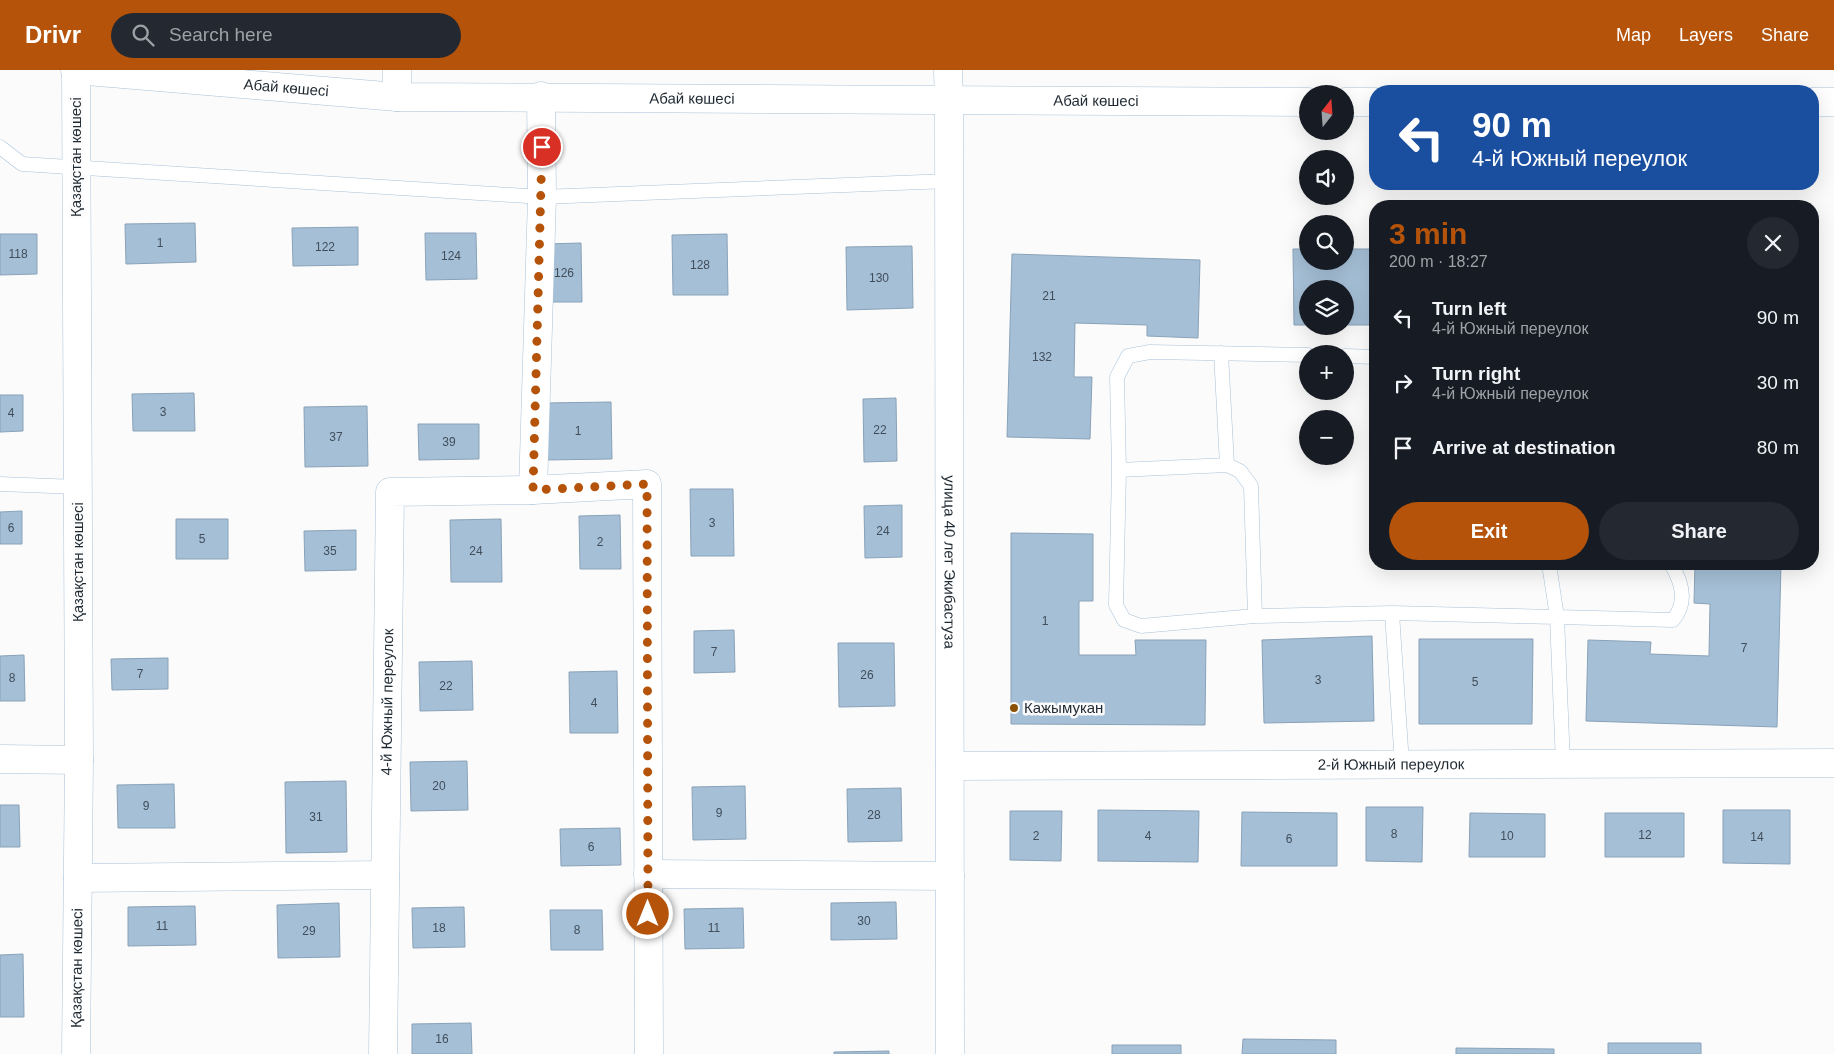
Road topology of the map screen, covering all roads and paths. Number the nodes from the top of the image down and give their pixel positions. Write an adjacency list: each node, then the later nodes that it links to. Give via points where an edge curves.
1 (76, 70): 5 (street, Абай көшесі); 13 (street, Қазақстан көшесі)
2 (397, 70): 5 (street)
3 (948, 70): 6 (street, улица 40 лет Экибастуза)
4 (541, 96): 5 (street, Абай көшесі); 6 (street, Абай көшесі); 15 (street)
5 (397, 98)
6 (949, 101): 7 (street, Абай көшесі); 14 (street, улица 40 лет Экибастуза)
7 (1299, 102)
8 (1354, 102): 9 (street)
9 (1369, 102)
10 (1819, 102): 11 (street)
11 (1834, 102)
12 (0, 147): 13 (lane, via 22,164)
13 (76, 169): 15 (lane); 23 (street, Қазақстан көшесі)
14 (949, 181): 15 (lane); 35 (street, улица 40 лет Экибастуза)
15 (542, 198): 24 (street)
16 (1221, 353): 17 (lane); 20 (lane); 21 (lane, via 1150,352 1128,356 1117,376)
17 (1299, 355)
18 (1354, 356): 19 (lane)
19 (1369, 357)
20 (1227, 465): 21 (lane); 28 (lane, via 1240,471 1251,486)
21 (1119, 470): 28 (lane, via 1116,605 1124,620 1141,626)
22 (0, 484): 23 (lane)
23 (78, 487): 31 (street, Қазақстан көшесі)
24 (533, 490): 36 (street, 4-й Южный переулок, via 647,484); 37 (street, 4-й Южный переулок, via 390,492)
25 (1549, 570): 29 (lane)
26 (1675, 570): 29 (lane, via 1683,594 1680,612 1673,620)
27 (1392, 613): 28 (lane); 29 (lane); 33 (lane)
28 (1255, 616)
29 (1557, 617): 34 (lane)
30 (0, 759): 31 (street)
31 (79, 760): 39 (street, Қазақстан көшесі)
32 (1834, 763): 34 (street, 2-й Южный переулок)
33 (1402, 764): 34 (street, 2-й Южный переулок); 35 (street, 2-й Южный переулок)
34 (1563, 764)
35 (950, 766): 38 (street, улица 40 лет Экибастуза)
36 (648, 874): 38 (street); 42 (street, 4-й Южный переулок)
37 (385, 875): 39 (street); 41 (street, 4-й Южный переулок)
38 (950, 876): 43 (street, улица 40 лет Экибастуза)
39 (78, 878): 40 (street, Қазақстан көшесі)
40 (76, 1054)
41 (383, 1054)
42 (649, 1054)
43 (950, 1054)

